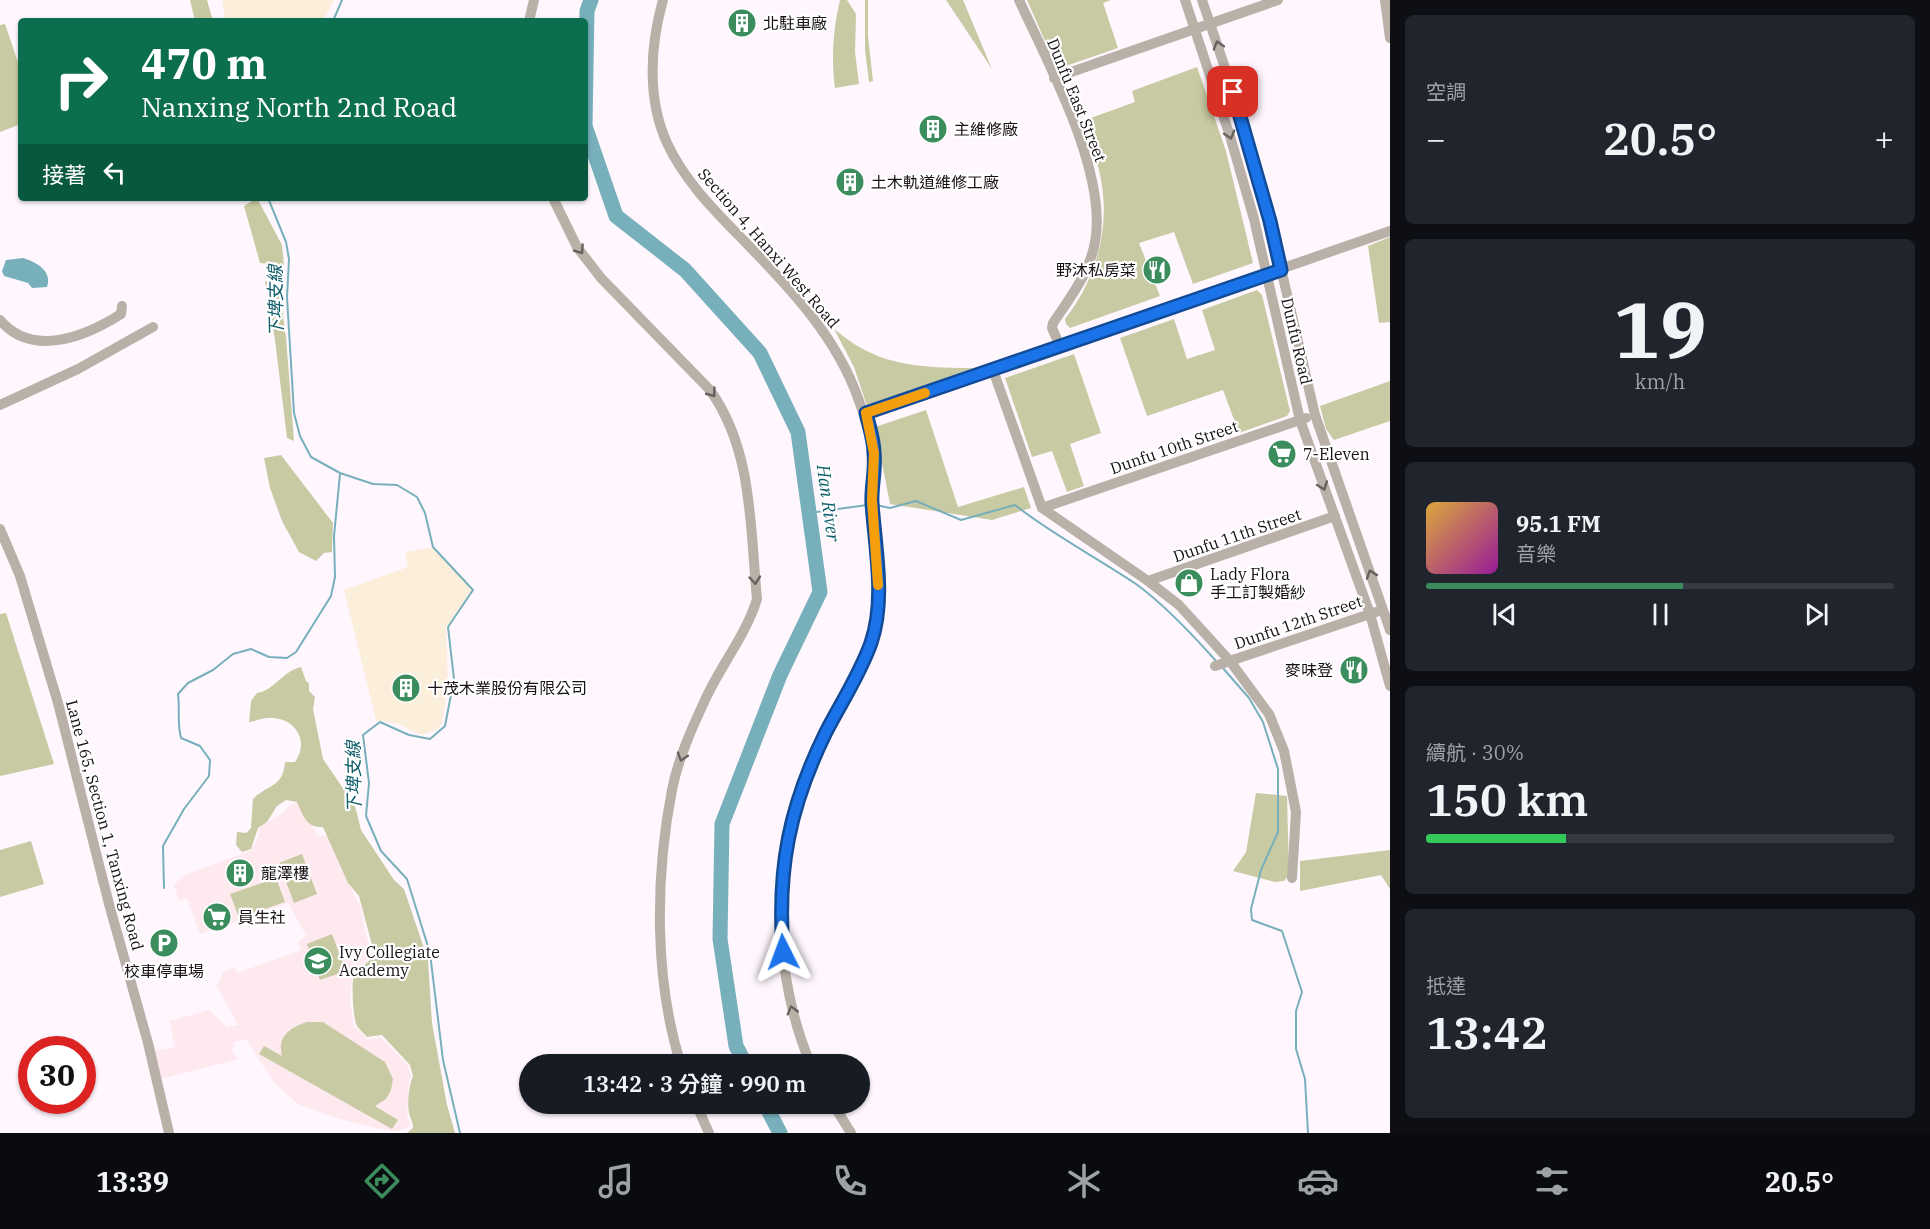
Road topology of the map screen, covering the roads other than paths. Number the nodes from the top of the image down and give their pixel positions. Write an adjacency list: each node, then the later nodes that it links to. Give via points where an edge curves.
1 (534, 0): 8 (street)
2 (663, 0): 23 (street, Section 4, Hanxi West Road, via 653,54 653,88 667,143 706,202 807,310 832,344)
3 (1019, 0): 12 (street, Dunfu East Street)
4 (1185, 0): 10 (street, Dunfu Road)
5 (1202, 0): 9 (street, Dunfu Road)
6 (1278, 0): 9 (street)
7 (1385, 0): 11 (street)
8 (530, 18)
9 (1211, 22): 10 (street); 15 (street, Dunfu Road, one-way to 9)
10 (1196, 28): 12 (street); 16 (street, Dunfu Road, one-way to 16)
11 (1390, 38)
12 (1054, 78): 20 (street, Dunfu East Street, via 1086,157 1096,205 1095,242 1086,271 1053,323)
13 (554, 201): 37 (street, one-way to 37, via 577,246 601,278 667,342 725,411 744,470 757,598 752,616 706,699 672,789 660,906 663,979)
14 (1390, 231): 15 (street)
15 (1281, 270): 16 (street); 24 (street, Dunfu Road)
16 (1267, 273): 20 (street); 25 (street, Dunfu Road)
17 (122, 306): 18 (street, via 121,314 114,319 70,338 51,341 16,335)
18 (0, 320)
19 (153, 327): 22 (street, via 78,369)
20 (1060, 346): 21 (street)
21 (993, 370): 23 (street); 26 (street)
22 (0, 405)
23 (866, 413): 38 (street, Section 4, Hanxi West Road, one-way to 23, via 785,978 783,874 794,811 804,780 865,658 875,628 879,595 872,504 874,453)
24 (1315, 415): 25 (street, Dunfu 10th Street); 30 (street, Dunfu Road, one-way to 24)
25 (1300, 420): 26 (street, Dunfu 10th Street); 27 (street, Dunfu Road, one-way to 27)
26 (1042, 508): 29 (street)
27 (1335, 516): 29 (street, Dunfu 11th Street); 31 (street, Dunfu Road)
28 (0, 529): 41 (street, Lane 165, Section 1, Tanxing Road, via 20,576 58,703)
29 (1148, 581): 33 (street, via 1179,605)
30 (1387, 608): 31 (street, Dunfu 12th Street); 32 (street, Dunfu Road)
31 (1370, 614): 33 (street, Dunfu 12th Street); 35 (street, Dunfu Road)
32 (1390, 630)
33 (1230, 661): 34 (street, Dunfu 12th Street); 36 (street, via 1269,714 1284,751 1296,812)
34 (1215, 666)
35 (1390, 686)
36 (1292, 878)
37 (678, 1054)
38 (807, 1054)
39 (700, 1114): 42 (street)
40 (839, 1114): 43 (street)
41 (169, 1133)
42 (709, 1133)
43 (851, 1133)

